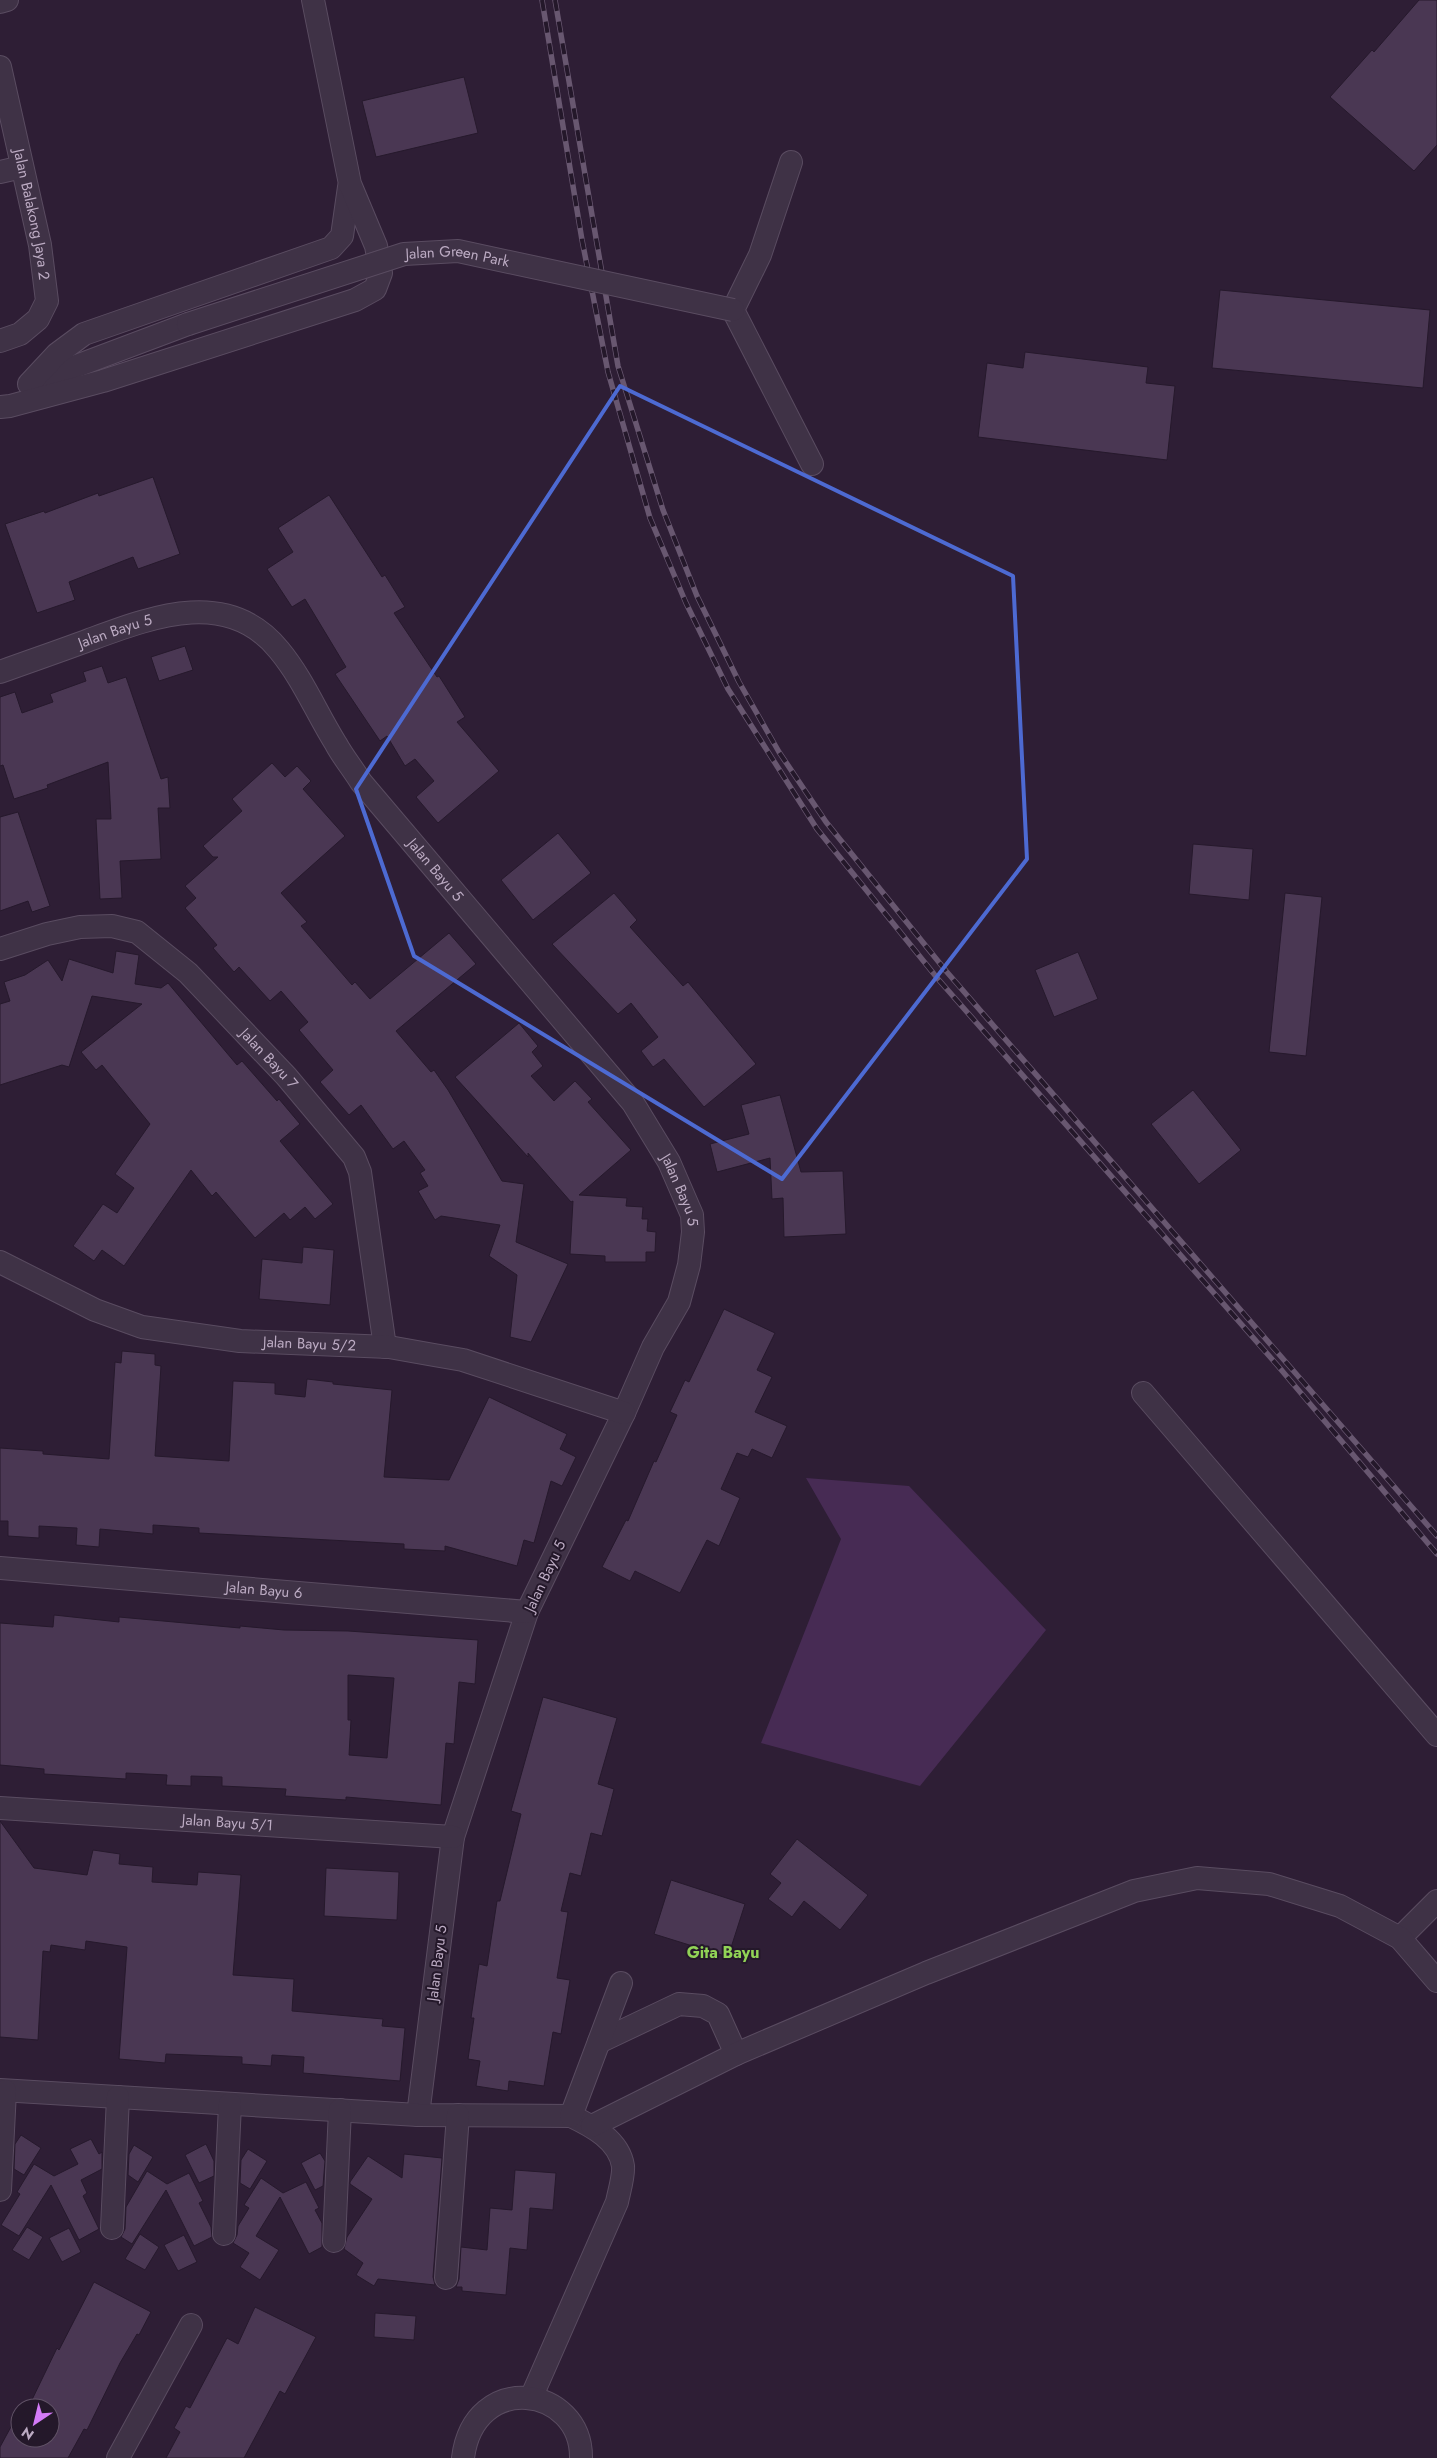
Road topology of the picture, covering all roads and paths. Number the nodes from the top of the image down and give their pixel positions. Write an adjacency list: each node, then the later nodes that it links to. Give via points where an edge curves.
1 (6, 0): 3 (street)
2 (313, 0): 8 (street)
3 (0, 2)
4 (0, 67): 6 (street, Jalan Balakong Jaya 2)
5 (791, 162): 9 (street, via 760,255)
6 (22, 167): 7 (street); 10 (street, Jalan Balakong Jaya 2, via 40,245 46,301 38,319 20,334)
7 (0, 172)
8 (350, 184): 11 (street, via 342,236 332,248 84,334 57,354); 13 (street, via 376,246 381,274 375,289 355,300 134,372)
9 (733, 310): 11 (street, Jalan Green Park, bridge, via 458,251 404,254 188,324); 14 (street)
10 (0, 341)
11 (29, 384): 12 (street, Jalan Green Park)
12 (0, 395)
13 (0, 407)
14 (812, 464)
15 (0, 672): 20 (street, Jalan Bayu 5, via 144,620 182,612 215,613 250,624 277,648 302,680 336,745 361,782 633,1103 669,1162 692,1215 689,1264 679,1302 653,1347)
16 (0, 949): 18 (street, Jalan Bayu 7, via 80,927 112,926 137,932 188,973 286,1076 354,1158 360,1172)
17 (0, 1262): 18 (street, Jalan Bayu 5/2, via 95,1310 142,1327 240,1341)
18 (385, 1347): 20 (street, Jalan Bayu 5/2, via 463,1360)
19 (1143, 1392): 23 (street)
20 (624, 1413): 22 (street, Jalan Bayu 5)
21 (0, 1568): 22 (street, Jalan Bayu 6)
22 (527, 1612): 25 (street, Jalan Bayu 5)
23 (1437, 1735)
24 (0, 1808): 25 (street, Jalan Bayu 5/1)
25 (453, 1837): 36 (street, Jalan Bayu 5)
26 (1437, 1901): 27 (street)
27 (1400, 1938): 28 (street); 31 (street, via 1340,1906 1269,1884 1197,1878 1134,1891 926,1973)
28 (1437, 1981)
29 (621, 1983): 30 (street)
30 (598, 2042): 31 (street, via 679,2004 703,2006 718,2014); 38 (street)
31 (736, 2054): 39 (street)
32 (2, 2091): 33 (street); 40 (street)
33 (118, 2097): 34 (street); 41 (street)
34 (230, 2104): 35 (street); 42 (street)
35 (340, 2110): 36 (street); 43 (street)
36 (418, 2115): 37 (street)
37 (458, 2115): 38 (street); 44 (street)
38 (571, 2116): 39 (street)
39 (592, 2126): 46 (street, via 612,2143 623,2166 617,2202)
40 (0, 2190)
41 (112, 2228)
42 (224, 2234)
43 (334, 2241)
44 (446, 2278)
45 (191, 2325): 47 (street)
46 (531, 2398): 48 (street, via 514,2398 483,2412 465,2441); 49 (street, via 560,2411 571,2423 578,2437)
47 (118, 2458)
48 (463, 2458)
49 (581, 2458)

